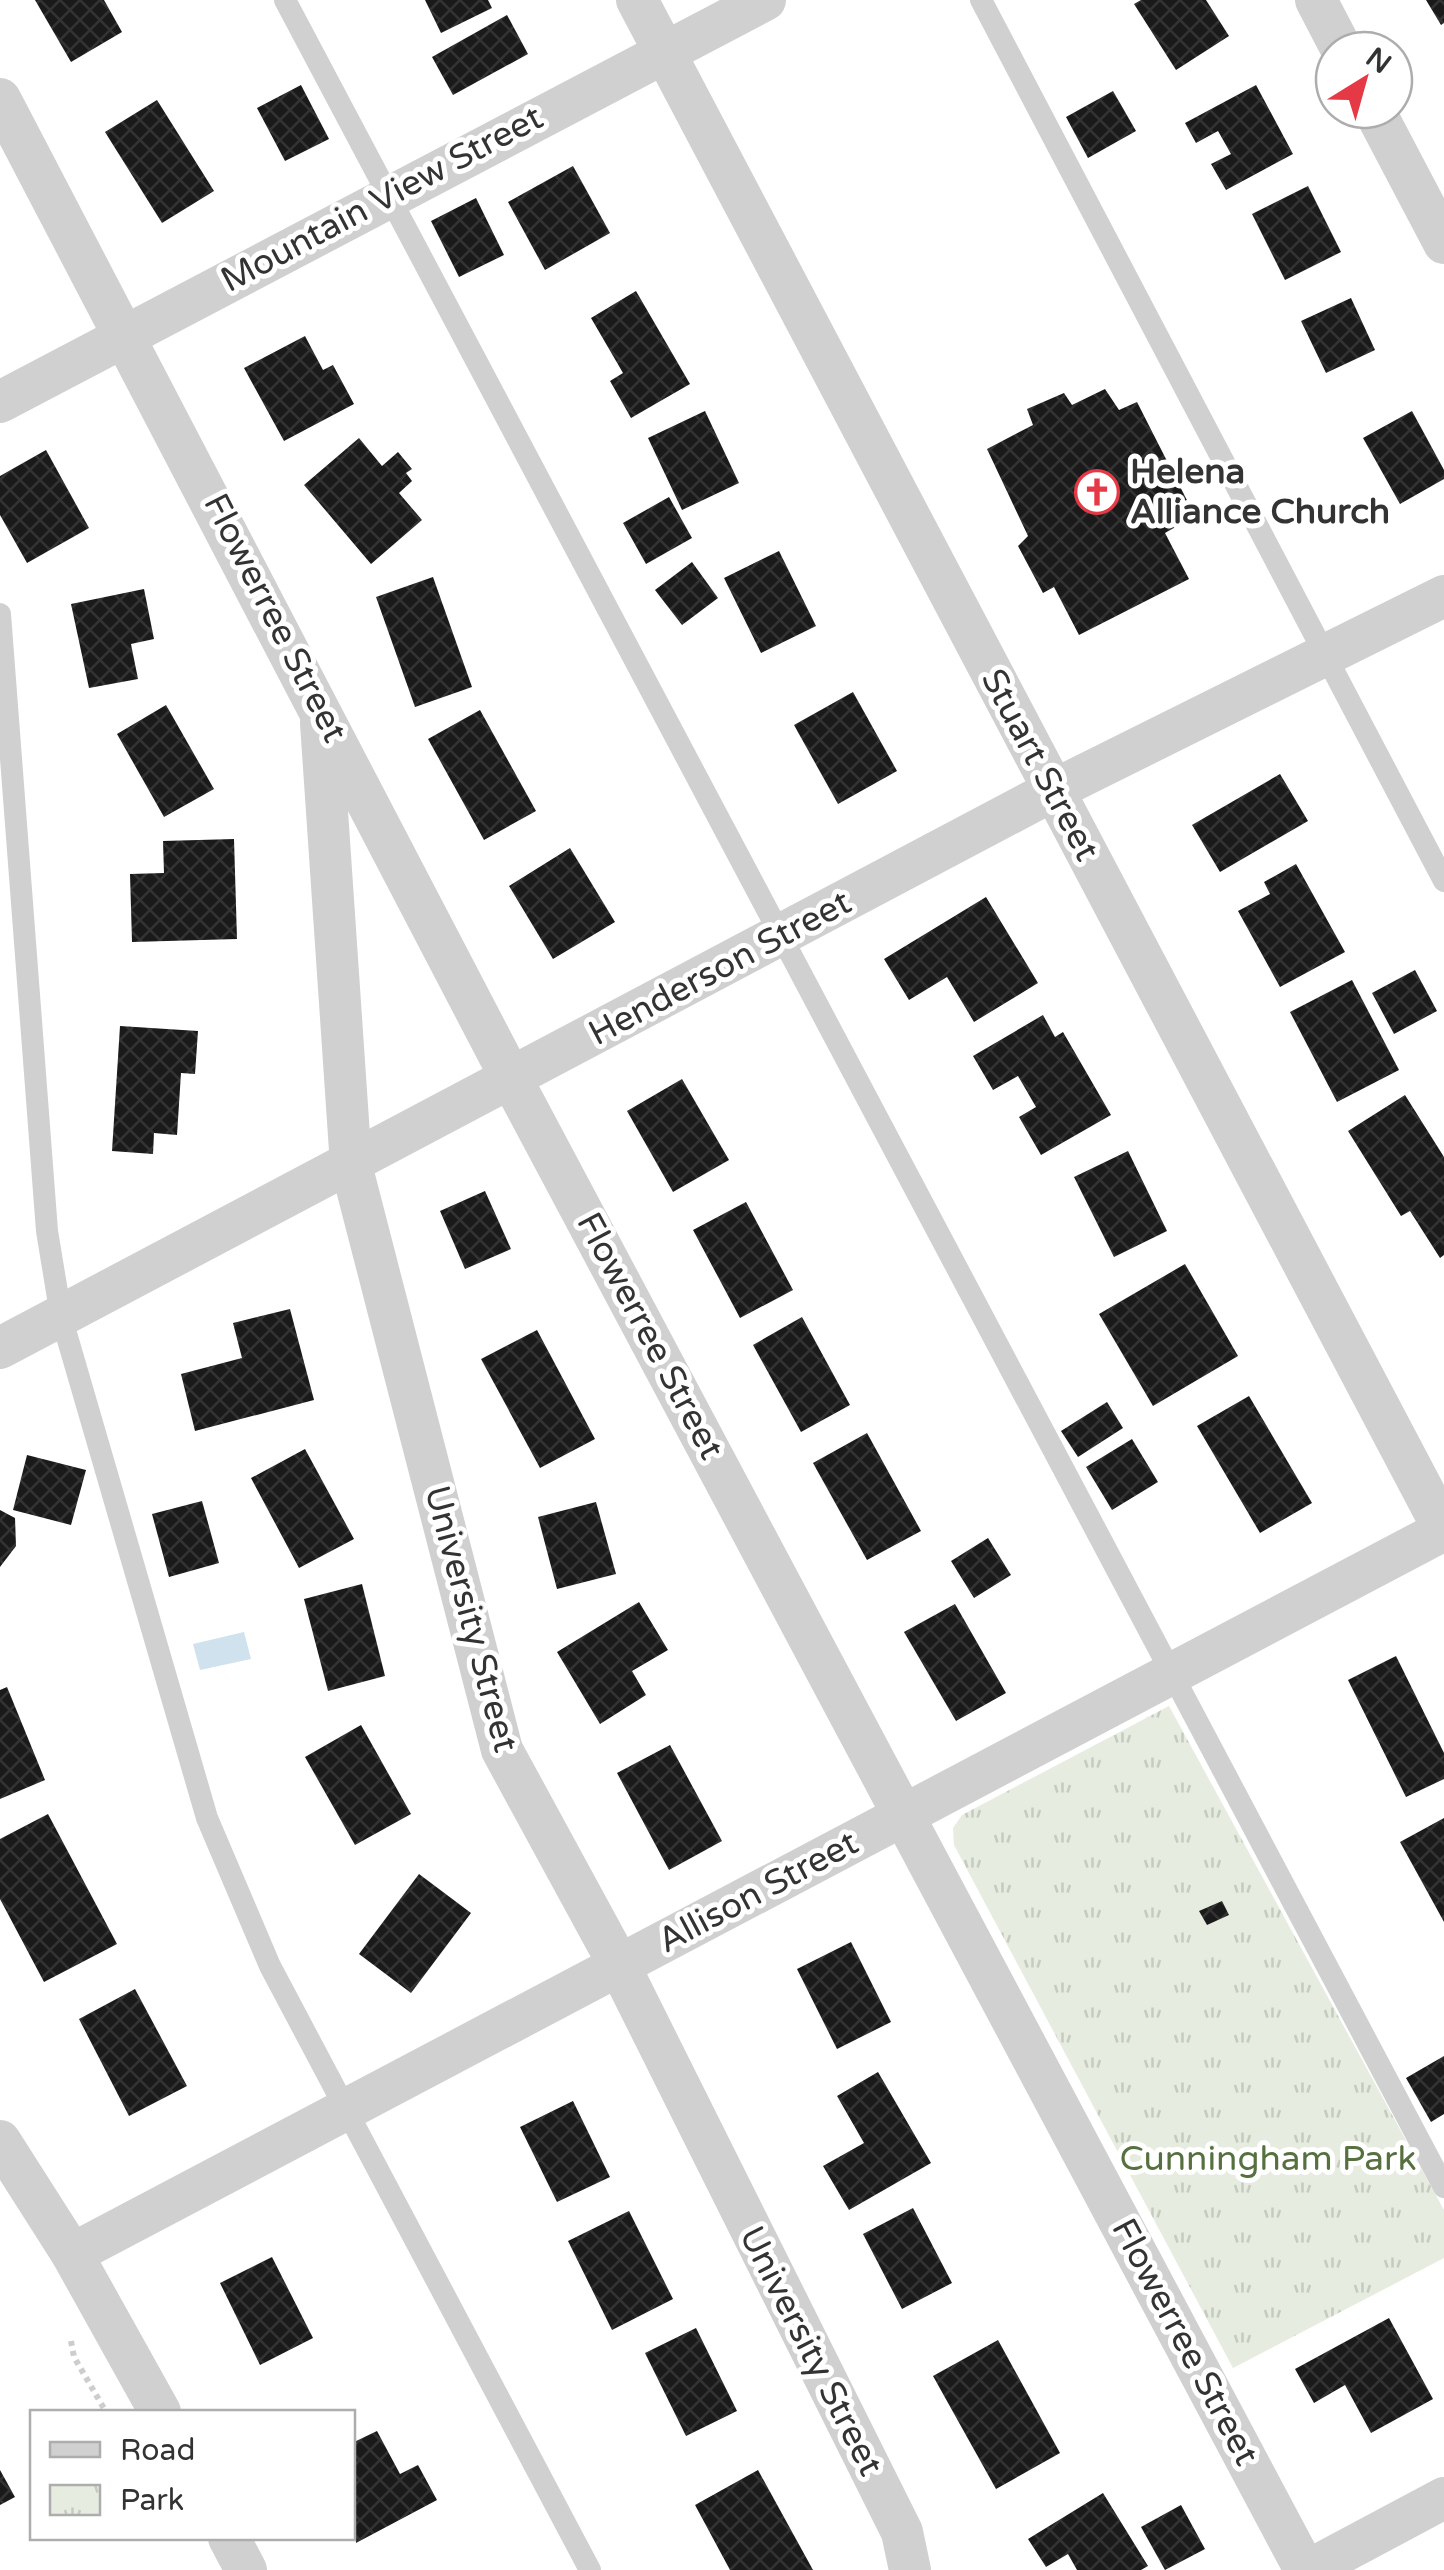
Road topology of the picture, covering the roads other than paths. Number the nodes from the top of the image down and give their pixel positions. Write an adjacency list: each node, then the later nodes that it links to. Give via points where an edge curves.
1 (285, 0): 10 (lane)
2 (637, 0): 7 (street, Stuart Street)
3 (765, 0): 7 (street, Mountain View Street)
4 (981, 0): 16 (lane)
5 (1316, 0): 6 (street)
6 (1332, 30)
7 (664, 52): 10 (street, Mountain View Street); 18 (street, Stuart Street)
8 (0, 98): 12 (street, Flowerree Street)
9 (1384, 130): 11 (street)
10 (388, 196): 12 (street, Mountain View Street); 20 (lane)
11 (1444, 244)
12 (126, 333): 13 (street, Mountain View Street); 17 (street, Flowerree Street)
13 (0, 402)
14 (1444, 596): 16 (street, Henderson Street)
15 (0, 614): 23 (lane, via 47,1231)
16 (1325, 654): 18 (street, Henderson Street); 19 (lane)
17 (320, 704): 21 (street, Flowerree Street); 22 (street, University Street)
18 (1054, 790): 20 (street, Henderson Street); 25 (street, Stuart Street)
19 (1444, 881)
20 (781, 936): 21 (street, Henderson Street); 26 (lane)
21 (512, 1080): 22 (street, Henderson Street); 27 (street, Flowerree Street)
22 (350, 1165): 23 (street, Henderson Street); 28 (street, University Street, via 502,1750)
23 (62, 1316): 24 (street, Henderson Street); 29 (lane, via 208,1818 270,1966)
24 (0, 1348)
25 (1444, 1530): 26 (street, Allison Street)
26 (1172, 1673): 27 (street, Allison Street); 31 (lane)
27 (906, 1814): 28 (street, Allison Street); 39 (street, Flowerree Street)
28 (619, 1965): 29 (street, Allison Street); 38 (street, University Street, via 902,2532)
29 (344, 2110): 32 (street, Allison Street); 37 (lane)
30 (0, 2141): 32 (street)
31 (1444, 2187)
32 (72, 2254): 33 (street)
33 (159, 2410)
34 (1444, 2498): 39 (street)
35 (230, 2540): 36 (street)
36 (246, 2570)
37 (590, 2570)
38 (910, 2570)
39 (1307, 2570)

